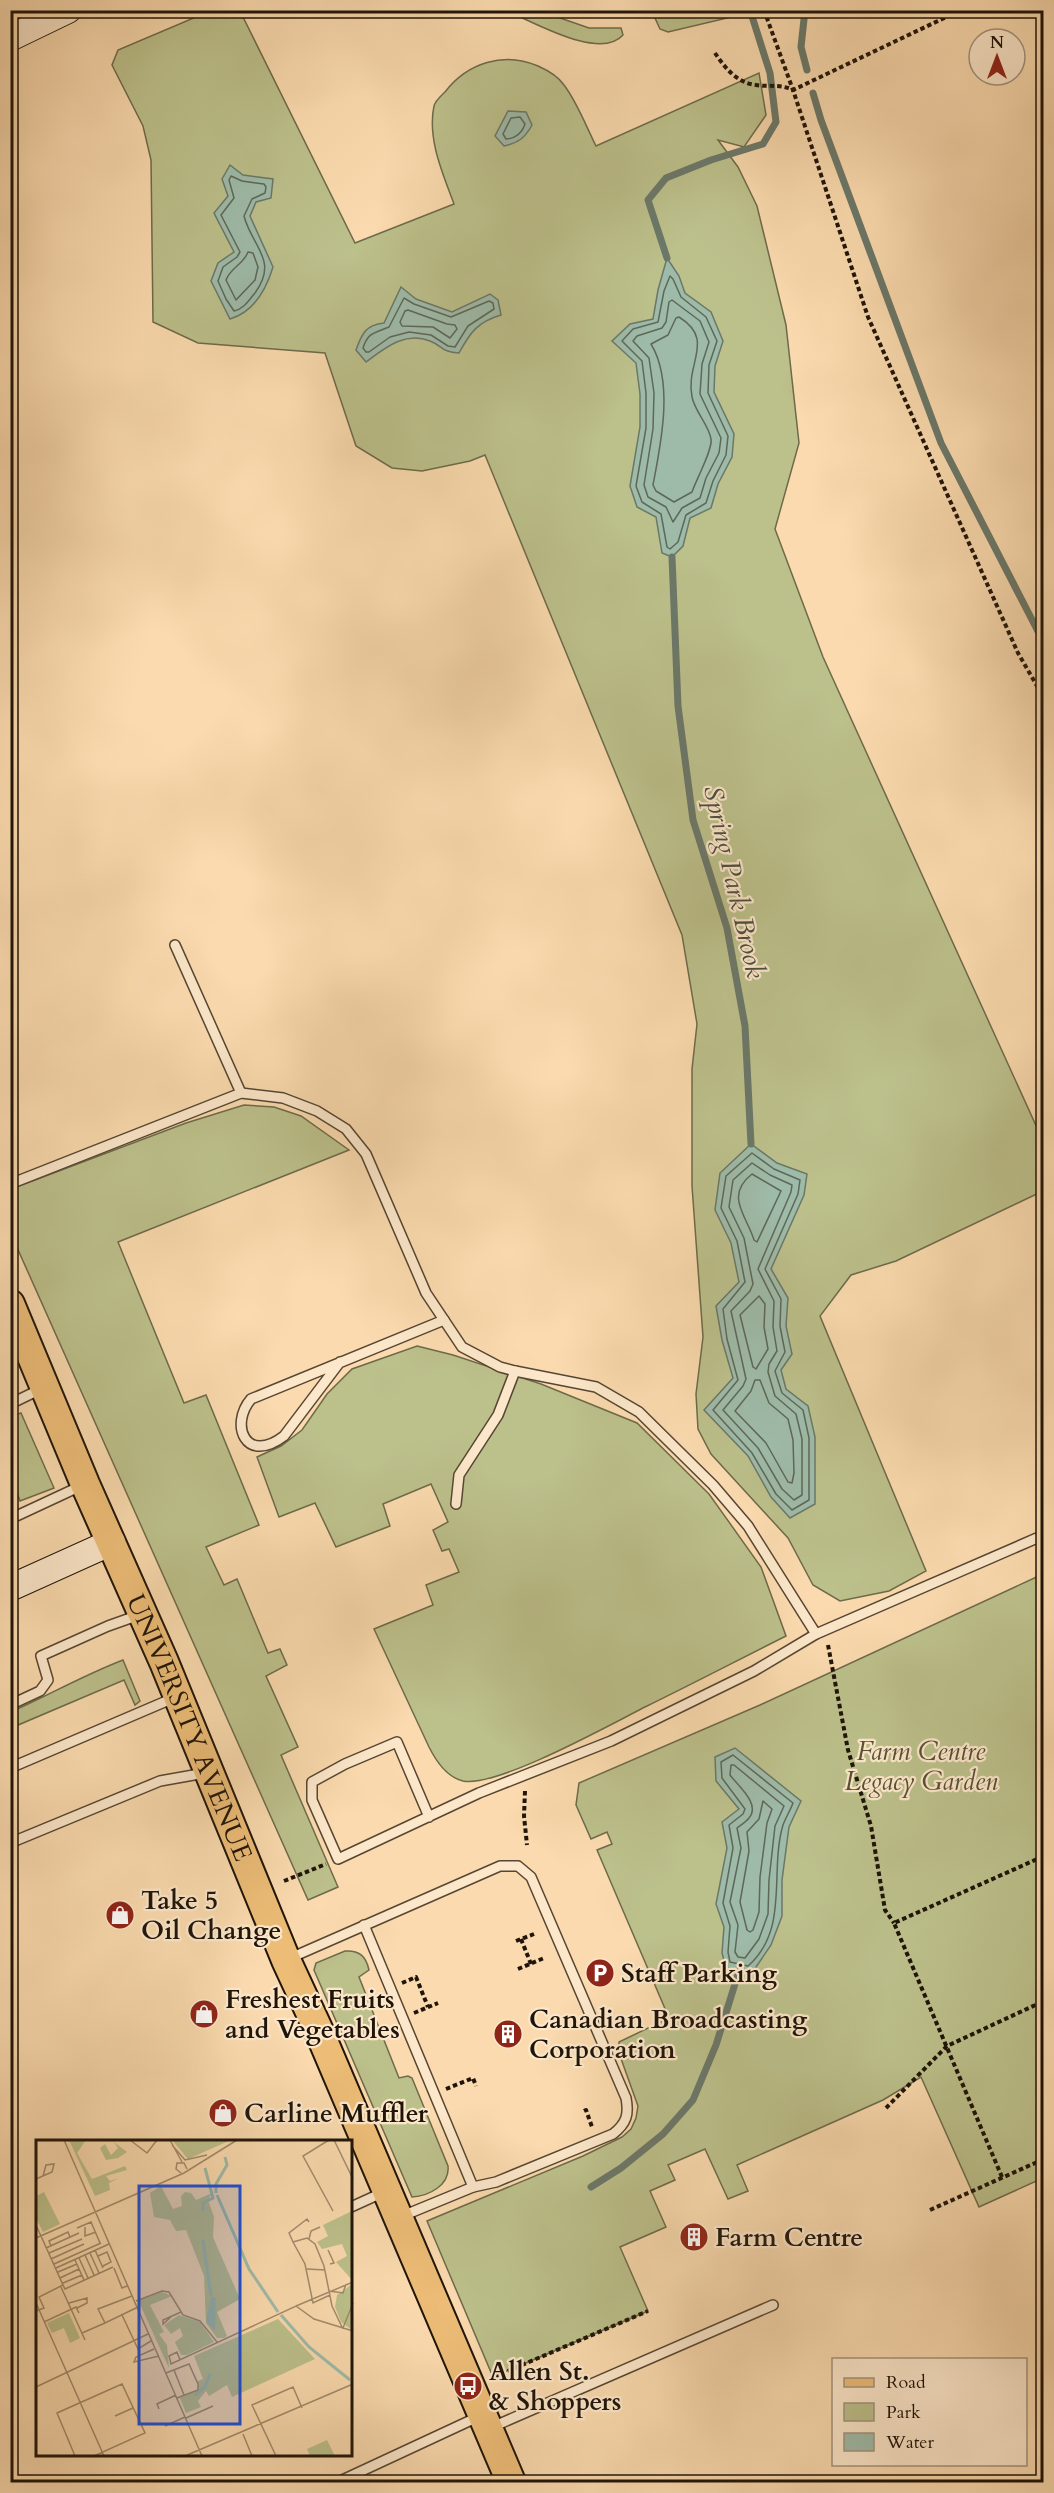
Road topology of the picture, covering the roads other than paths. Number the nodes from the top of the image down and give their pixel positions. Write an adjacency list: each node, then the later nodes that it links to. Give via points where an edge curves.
1 (68, 10): 2 (street)
2 (10, 38)
3 (175, 945): 4 (lane)
4 (241, 1093): 5 (lane); 7 (lane, via 300,1104 346,1129 366,1154 426,1293)
5 (10, 1185)
6 (10, 1304): 10 (main road, UNIVERSITY AVENUE)
7 (444, 1320): 8 (lane); 9 (lane, via 462,1347)
8 (340, 1362): 8 (lane, via 251,1399 244,1407 242,1433 246,1440 261,1448 284,1436)
9 (515, 1371): 13 (lane, via 498,1415 459,1475); 19 (lane, via 596,1387 639,1412 713,1485 748,1526)
10 (45, 1387): 11 (lane); 12 (main road, UNIVERSITY AVENUE)
11 (10, 1404)
12 (85, 1484): 14 (lane); 16 (main road, UNIVERSITY AVENUE)
13 (456, 1504)
14 (10, 1518)
15 (1044, 1535): 19 (lane)
16 (112, 1542): 17 (street); 18 (main road, UNIVERSITY AVENUE)
17 (10, 1588)
18 (143, 1614): 20 (main road, UNIVERSITY AVENUE); 21 (lane, via 41,1656 48,1680 40,1691)
19 (816, 1634): 24 (lane, via 754,1671 611,1741)
20 (178, 1696): 22 (lane); 23 (main road, UNIVERSITY AVENUE)
21 (10, 1705)
22 (10, 1768)
23 (210, 1773): 25 (lane, via 160,1781); 27 (main road, UNIVERSITY AVENUE)
24 (429, 1817): 24 (lane, via 397,1742 312,1782 312,1800 338,1859)
25 (10, 1843)
26 (364, 1925): 27 (lane); 28 (lane); 28 (lane, via 500,1866 518,1866 531,1877 626,2098 626,2120 613,2133 496,2182)
27 (286, 1960): 29 (main road, UNIVERSITY AVENUE)
28 (473, 2187): 31 (lane)
29 (387, 2191): 30 (lane); 31 (main road, UNIVERSITY AVENUE)
30 (352, 2207)
31 (398, 2218): 33 (main road, UNIVERSITY AVENUE)
32 (773, 2305): 33 (lane)
33 (485, 2422): 34 (lane); 35 (main road, UNIVERSITY AVENUE)
34 (338, 2482)
35 (511, 2482)

